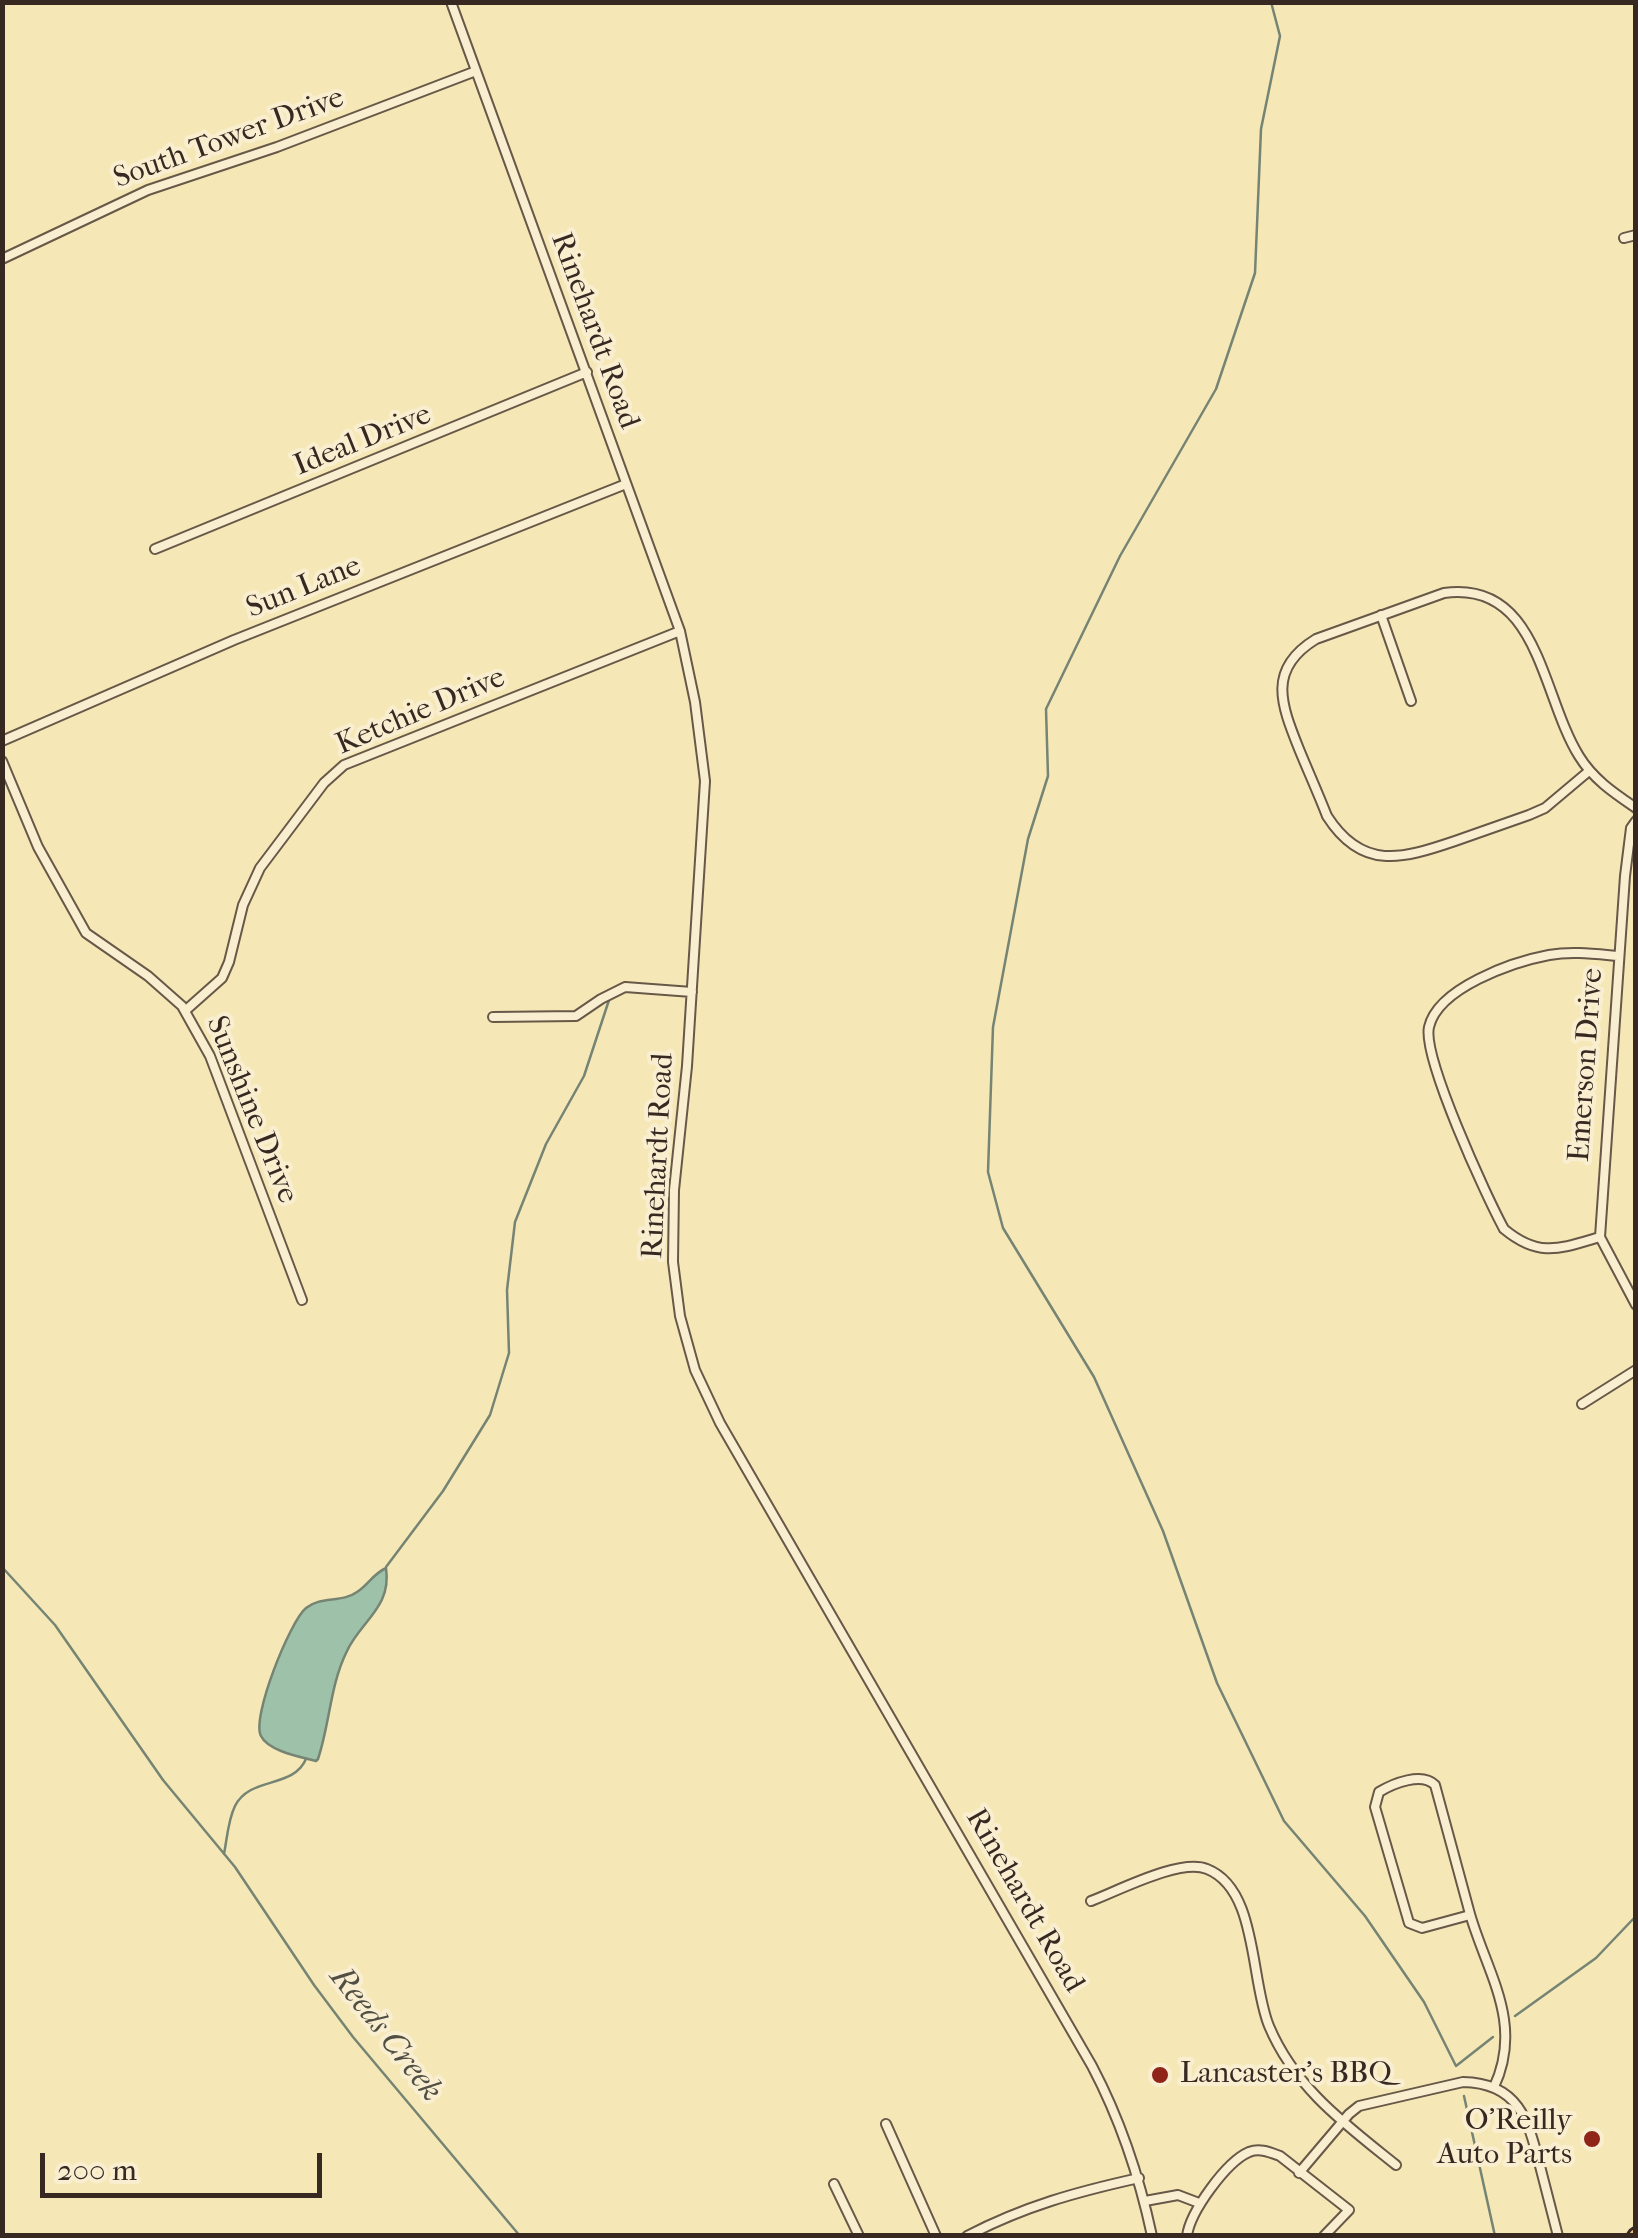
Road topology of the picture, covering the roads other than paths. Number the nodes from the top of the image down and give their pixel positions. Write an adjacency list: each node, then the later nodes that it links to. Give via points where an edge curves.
1 (452, 2): 2 (street, Rinehardt Road)
2 (476, 71): 5 (street, South Tower Drive, via 148,190); 6 (street, Rinehardt Road)
3 (1636, 236): 4 (street)
4 (1624, 238)
5 (2, 258)
6 (586, 372): 7 (street, Rinehardt Road); 8 (street, Ideal Drive)
7 (626, 484): 10 (street, Rinehardt Road); 12 (street, Sun Lane, via 234,640)
8 (155, 549)
9 (1381, 615): 11 (street); 14 (street, via 1464,590 1501,601 1527,635); 14 (street, via 1316,638 1283,677 1282,708 1327,816 1352,845 1392,858 1416,854 1545,808)
10 (680, 631): 18 (street, Rinehardt Road, via 705,781); 19 (street, Ketchie Drive, via 344,765 260,868 222,978)
11 (1411, 701)
12 (2, 741)
13 (2, 760): 19 (street, Sunshine Drive, via 38,846 86,933)
14 (1589, 772): 15 (street)
15 (1636, 808)
16 (1636, 821): 17 (street, Emerson Drive)
17 (1618, 956): 21 (street, Emerson Drive); 21 (street, via 1548,956 1472,982 1436,1008 1427,1039 1504,1229 1540,1249)
18 (692, 992): 20 (street, via 625,987 576,1016); 33 (street, Rinehardt Road, via 673,1262 695,1370 1092,2066)
19 (186, 1010): 22 (street, Sunshine Drive, via 210,1056)
20 (493, 1017)
21 (1600, 1236): 23 (street, Emerson Drive)
22 (302, 1300)
23 (1636, 1305)
24 (1636, 1370): 25 (street)
25 (1582, 1404)
26 (1091, 1901): 29 (street, via 1186,1867 1210,1870 1232,1886 1276,2041 1302,2084)
27 (1470, 1915): 27 (street, via 1436,1785 1423,1778 1378,1792 1375,1807 1410,1922 1422,1928); 28 (street, via 1502,1997 1505,2022)
28 (1494, 2086): 29 (street, via 1463,2082 1374,2100); 43 (street, via 1524,2116)
29 (1343, 2122): 31 (street); 32 (street)
30 (886, 2124): 38 (street)
31 (1396, 2165)
32 (1300, 2173): 36 (street, via 1267,2150 1252,2151); 42 (street, via 1349,2210)
33 (1139, 2178): 35 (street, Rinehardt Road); 39 (street, via 1018,2210)
34 (834, 2184): 37 (street)
35 (1144, 2201): 36 (street, via 1178,2195); 40 (street, Rinehardt Road)
36 (1199, 2203): 41 (street)
37 (859, 2236)
38 (936, 2236)
39 (967, 2236)
40 (1152, 2236)
41 (1187, 2236)
42 (1324, 2236)
43 (1558, 2236)

